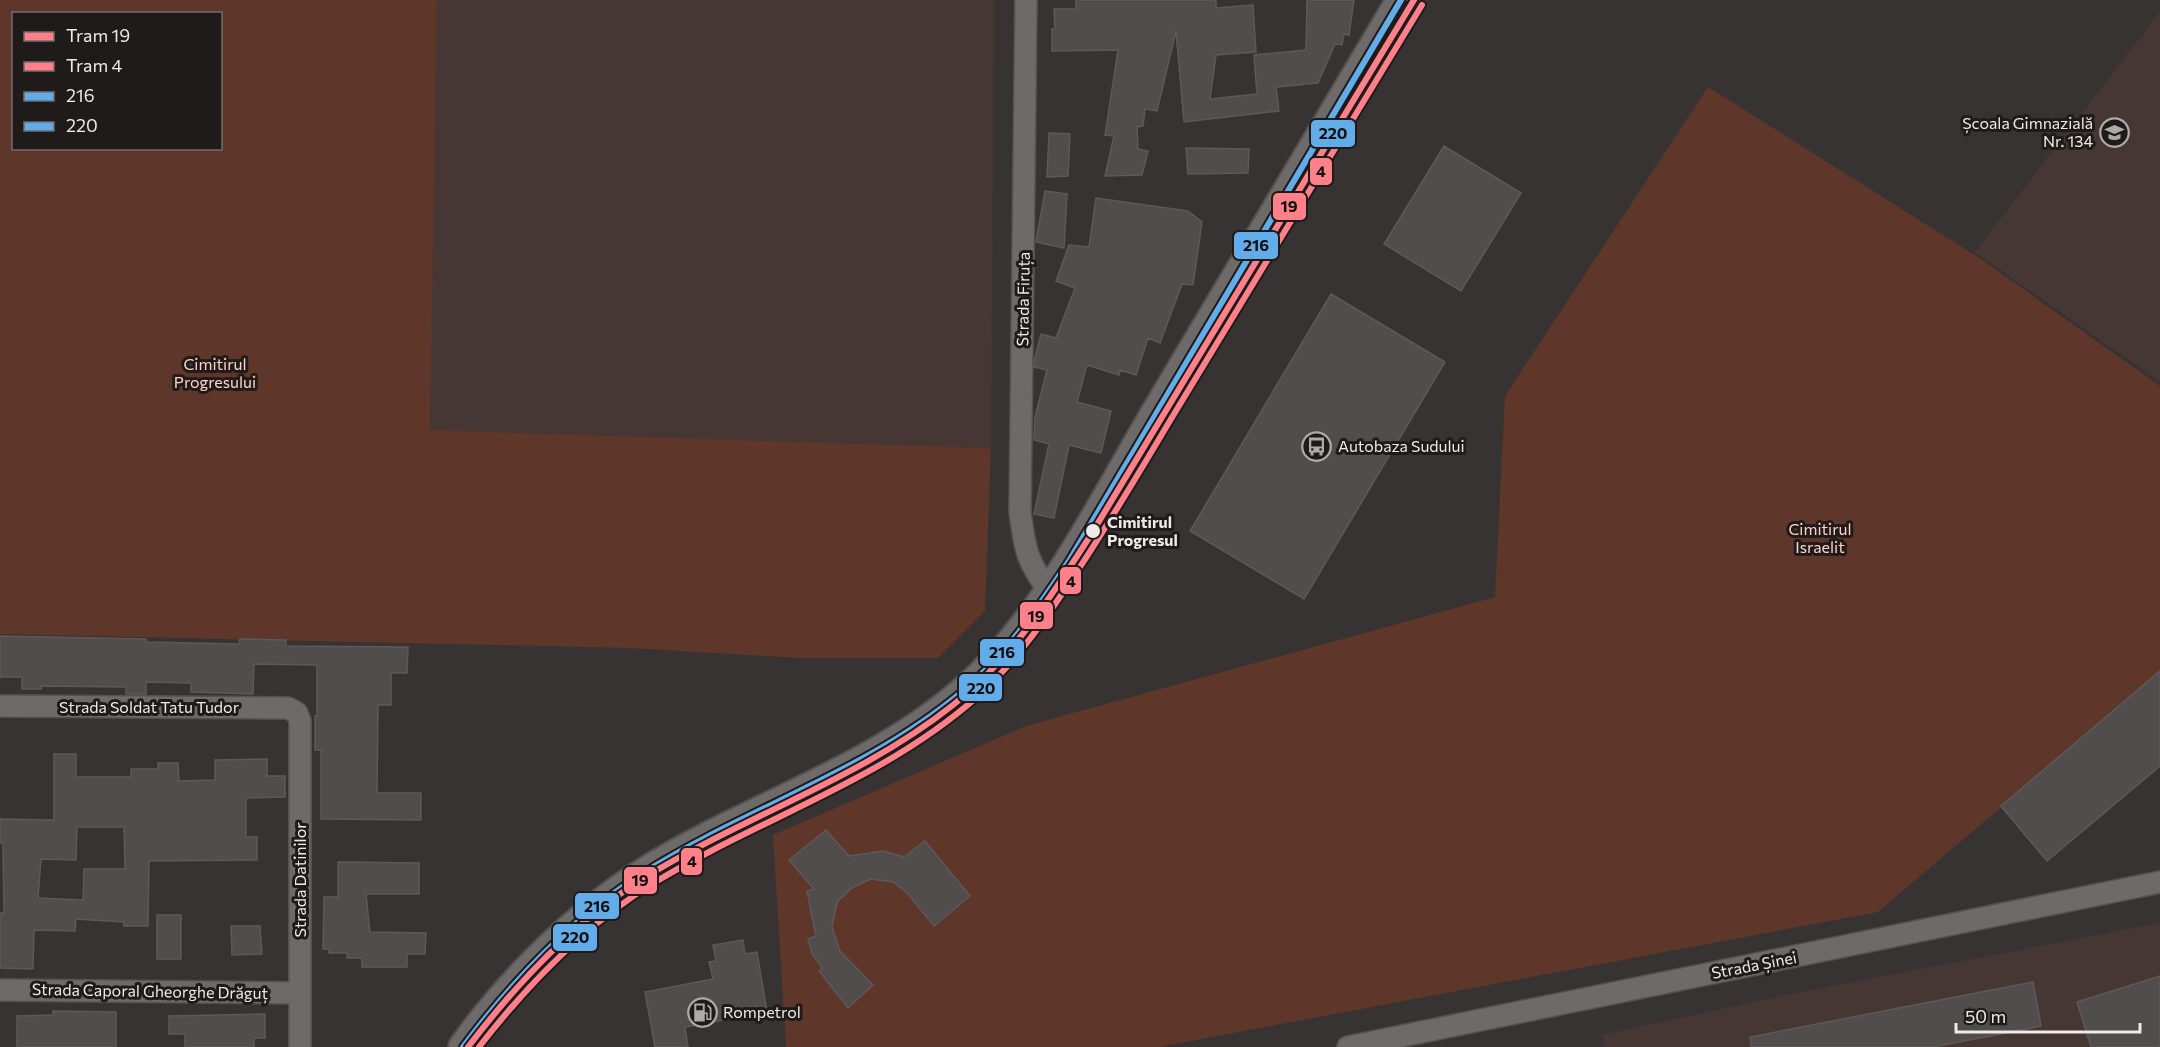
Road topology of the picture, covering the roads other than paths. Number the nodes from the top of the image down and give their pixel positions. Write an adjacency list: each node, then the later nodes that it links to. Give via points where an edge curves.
1 (1026, 0): 3 (street, Strada Firuța, via 1020,512 1031,566)
2 (1401, 0): 3 (main road)
3 (1049, 591): 10 (main road, via 988,667 919,726 875,753 646,872 602,902 514,985)
4 (0, 706): 5 (street, Strada Soldat Tatu Tudor, via 288,708)
5 (297, 713): 8 (street, Strada Datinilor)
6 (2160, 882): 11 (street, Strada Șinei)
7 (0, 990): 8 (street, Strada Caporal Gheorghe Drăguț)
8 (300, 993): 9 (street, Strada Datinilor)
9 (300, 1047)
10 (463, 1047)
11 (1348, 1047)

